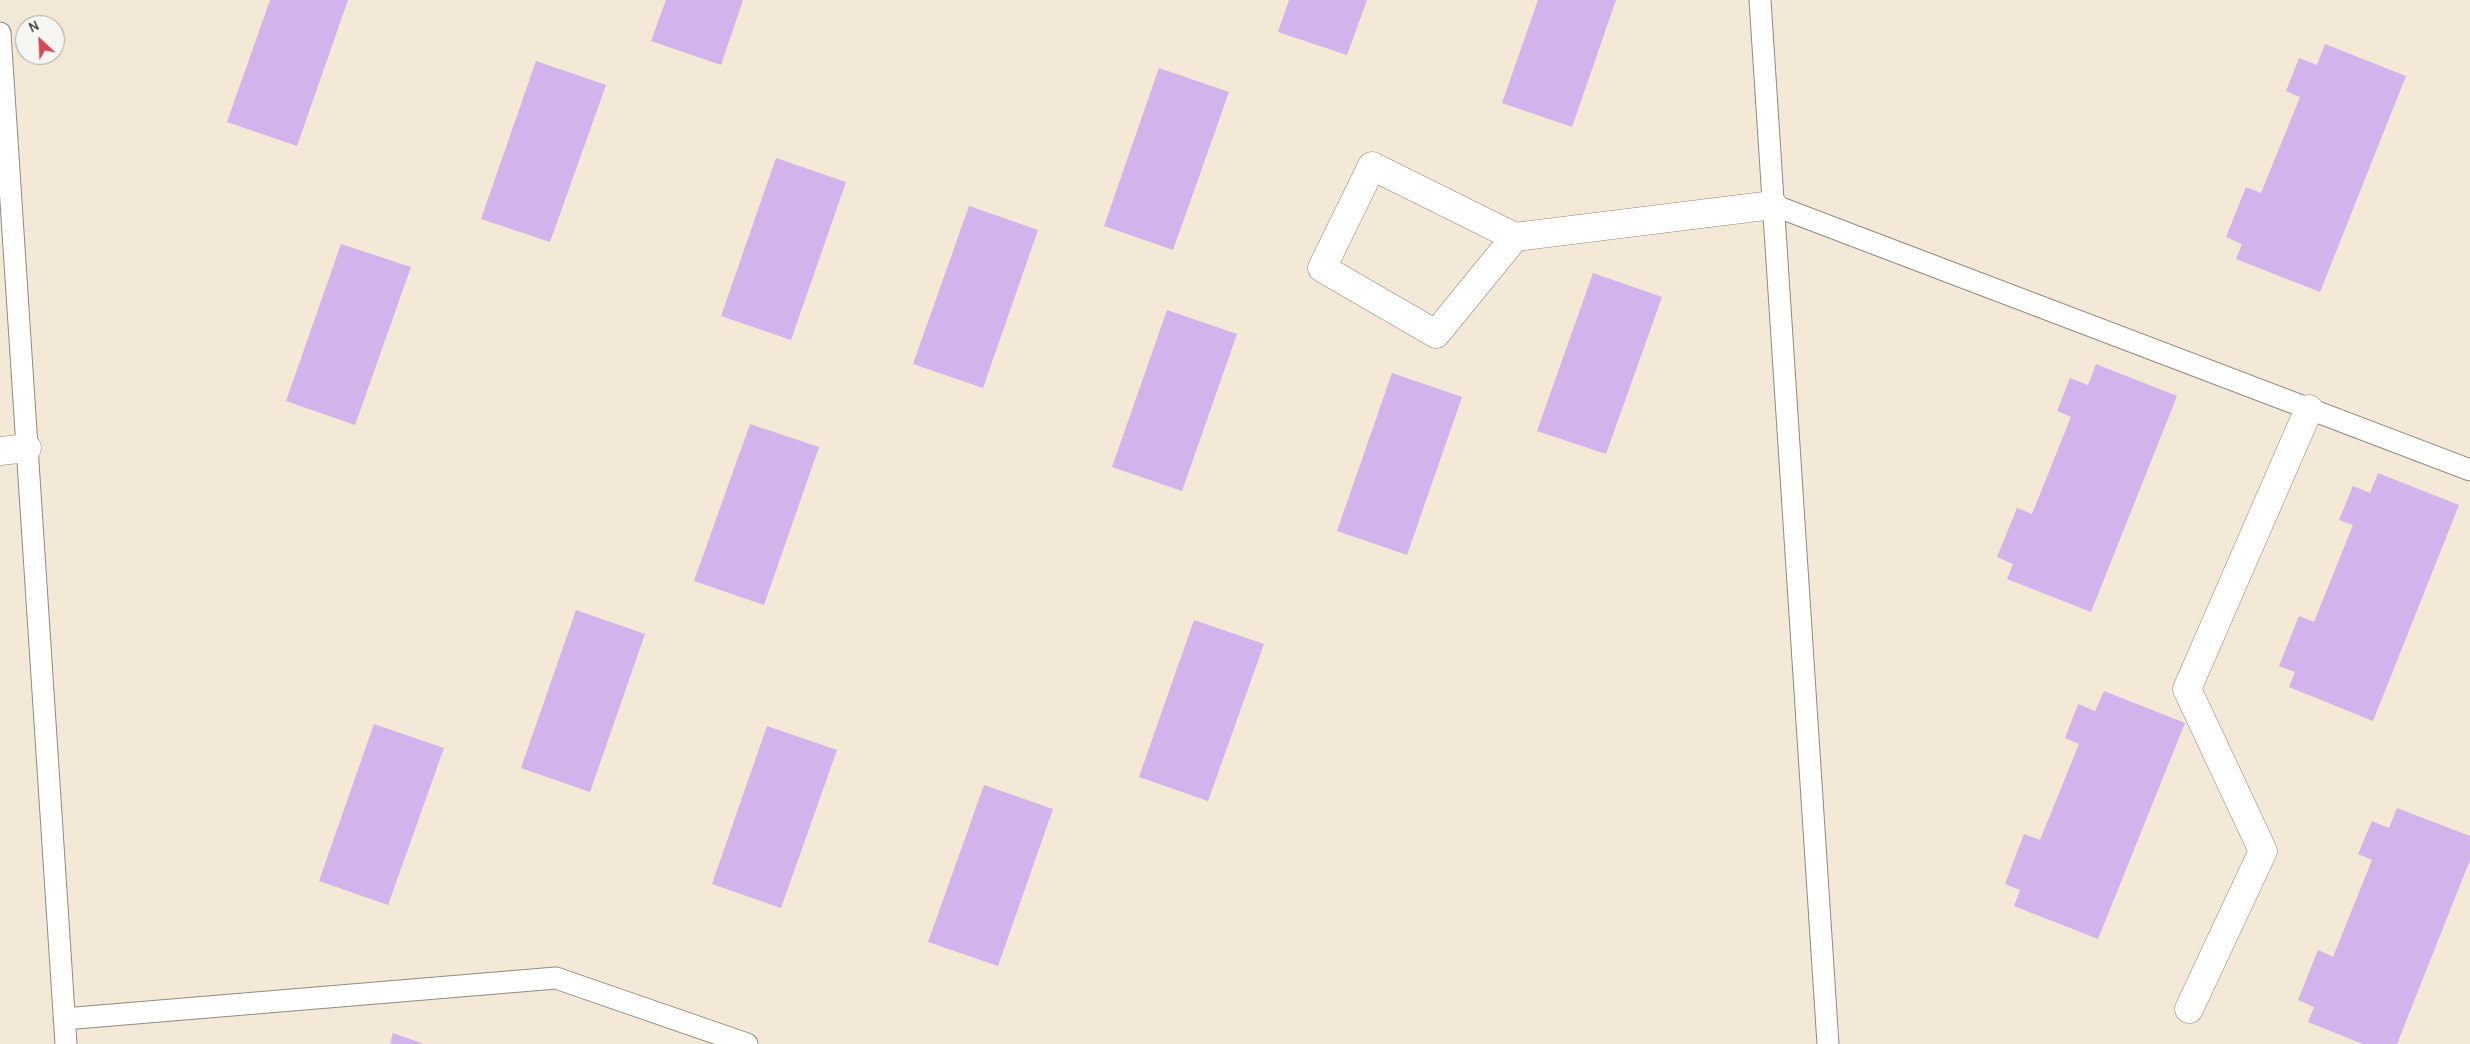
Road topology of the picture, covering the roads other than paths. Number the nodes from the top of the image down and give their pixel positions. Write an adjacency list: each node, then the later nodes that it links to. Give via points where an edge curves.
1 (1760, 0): 3 (lane)
2 (0, 32): 6 (lane)
3 (1773, 205): 4 (street); 5 (lane); 13 (lane)
4 (1515, 237): 4 (street, via 1372,166 1322,268 1436,334)
5 (2309, 409): 8 (lane); 9 (street, via 2187,689 2263,851)
6 (27, 448): 7 (street); 10 (lane)
7 (0, 451)
8 (2470, 470)
9 (2189, 1009)
10 (64, 1019): 11 (lane); 12 (lane, via 556,978)
11 (66, 1044)
12 (747, 1044)
13 (1828, 1044)

